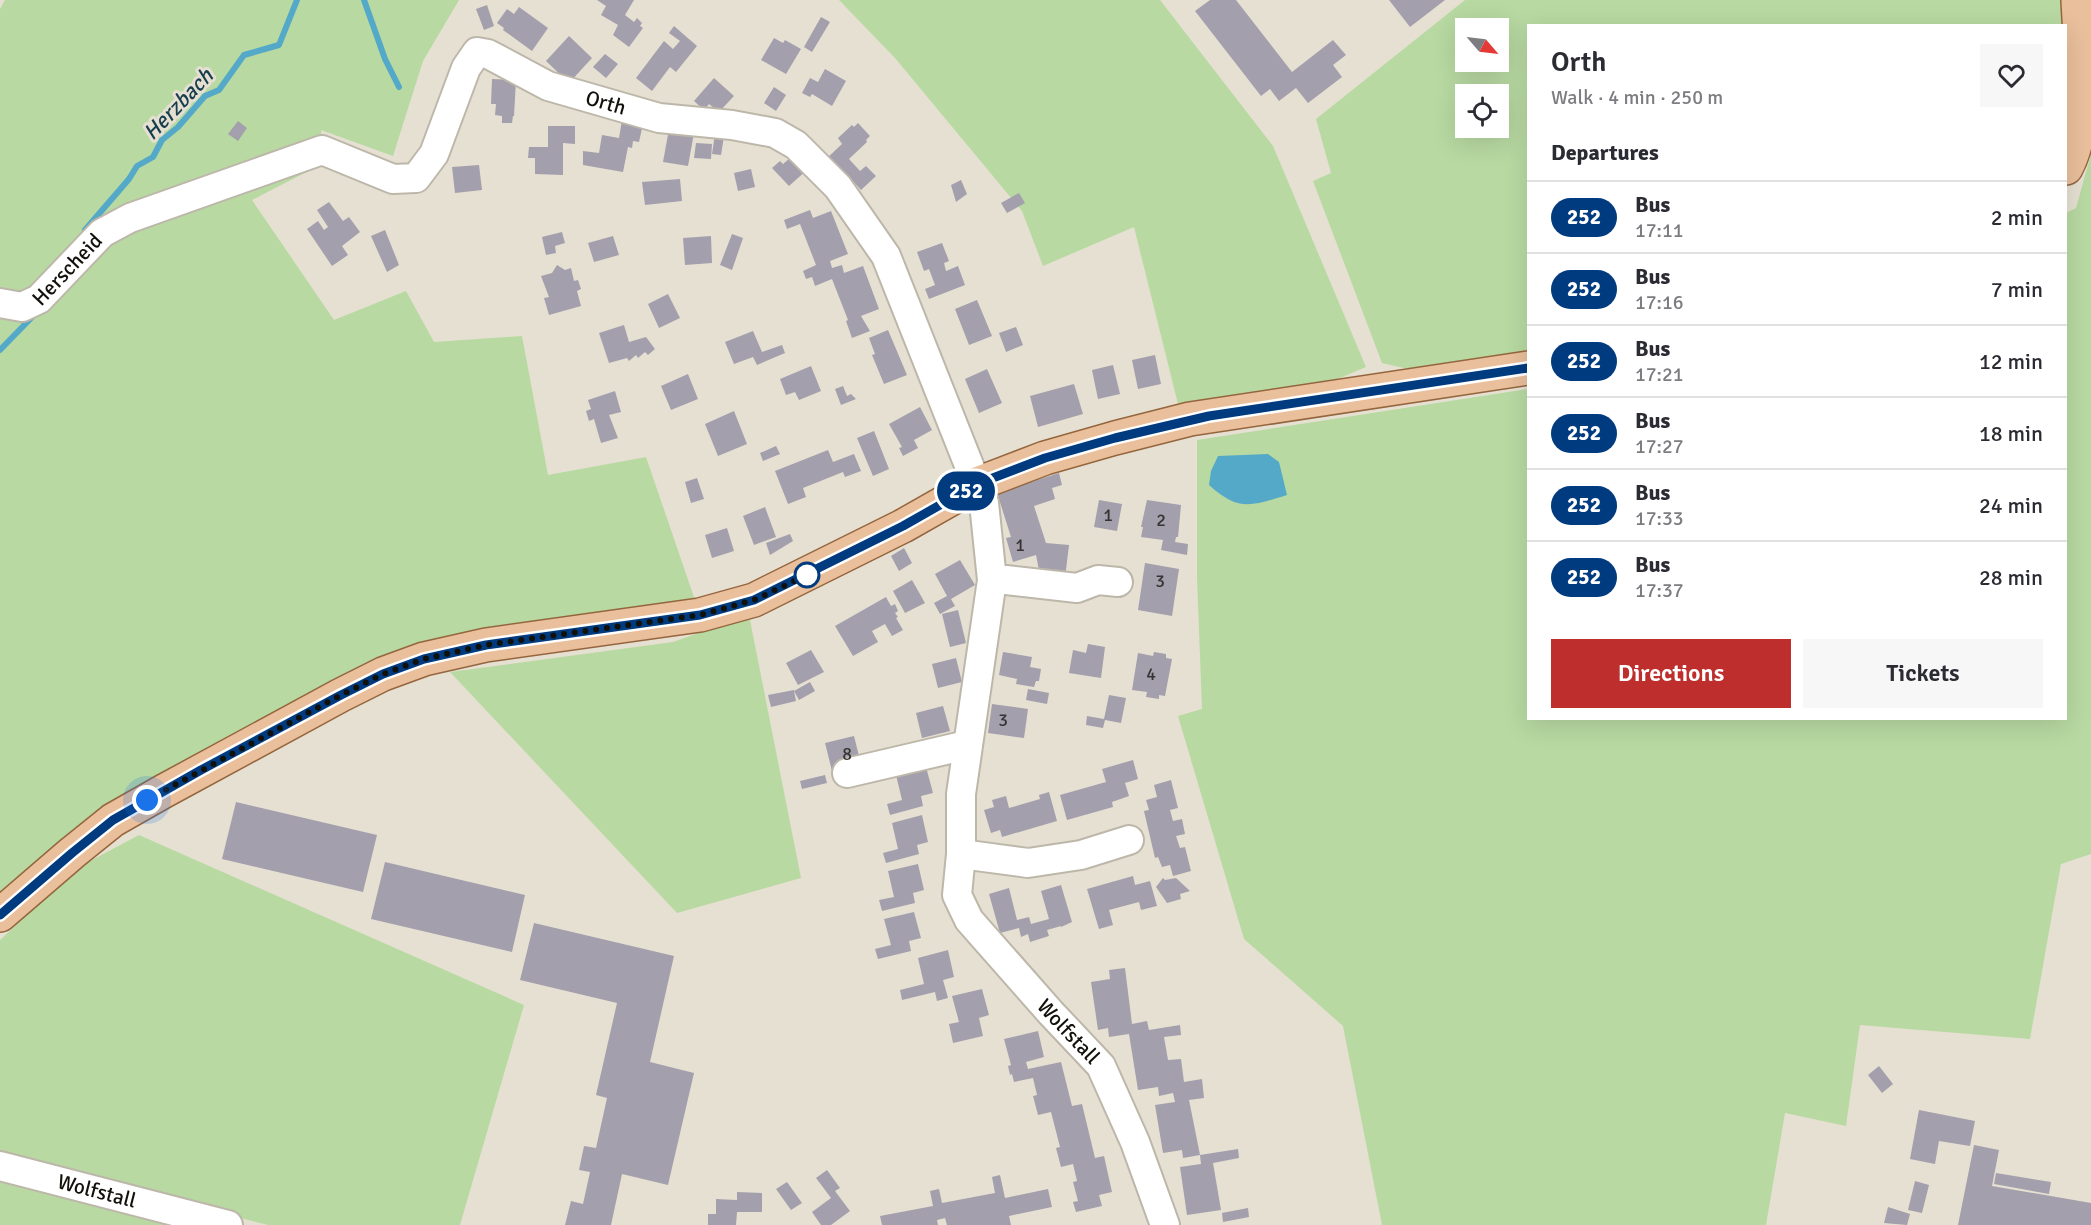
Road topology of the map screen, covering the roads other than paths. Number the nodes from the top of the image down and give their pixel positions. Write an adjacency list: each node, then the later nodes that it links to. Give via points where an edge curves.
1 (2079, 0): 2 (main road, via 2081,116)
2 (2067, 166)
3 (130, 218): 4 (street, Herscheid, via 102,233 39,299 22,307); 6 (street, Orth, via 322,150 393,180 416,178 434,154 466,68 477,52 548,86 659,118 775,133 796,145 838,187 886,256)
4 (0, 303)
5 (1527, 368): 6 (main road, via 1190,419 1045,458)
6 (977, 484): 7 (street, Wolfstall, via 984,503); 13 (main road, via 903,526 754,600 700,615 486,645 424,659 383,674 113,820)
7 (992, 580): 8 (street, via 1077,588 1098,580); 9 (street, Wolfstall)
8 (1118, 582)
9 (967, 745): 10 (street); 12 (street, Wolfstall, via 961,794)
10 (847, 773)
11 (1129, 840): 12 (street, via 1081,855 1028,862)
12 (961, 854): 16 (street, Wolfstall, via 957,896 969,920 1101,1066 1135,1142)
13 (0, 915)
14 (0, 1166): 15 (street, Wolfstall)
15 (228, 1225)
16 (1165, 1225)

